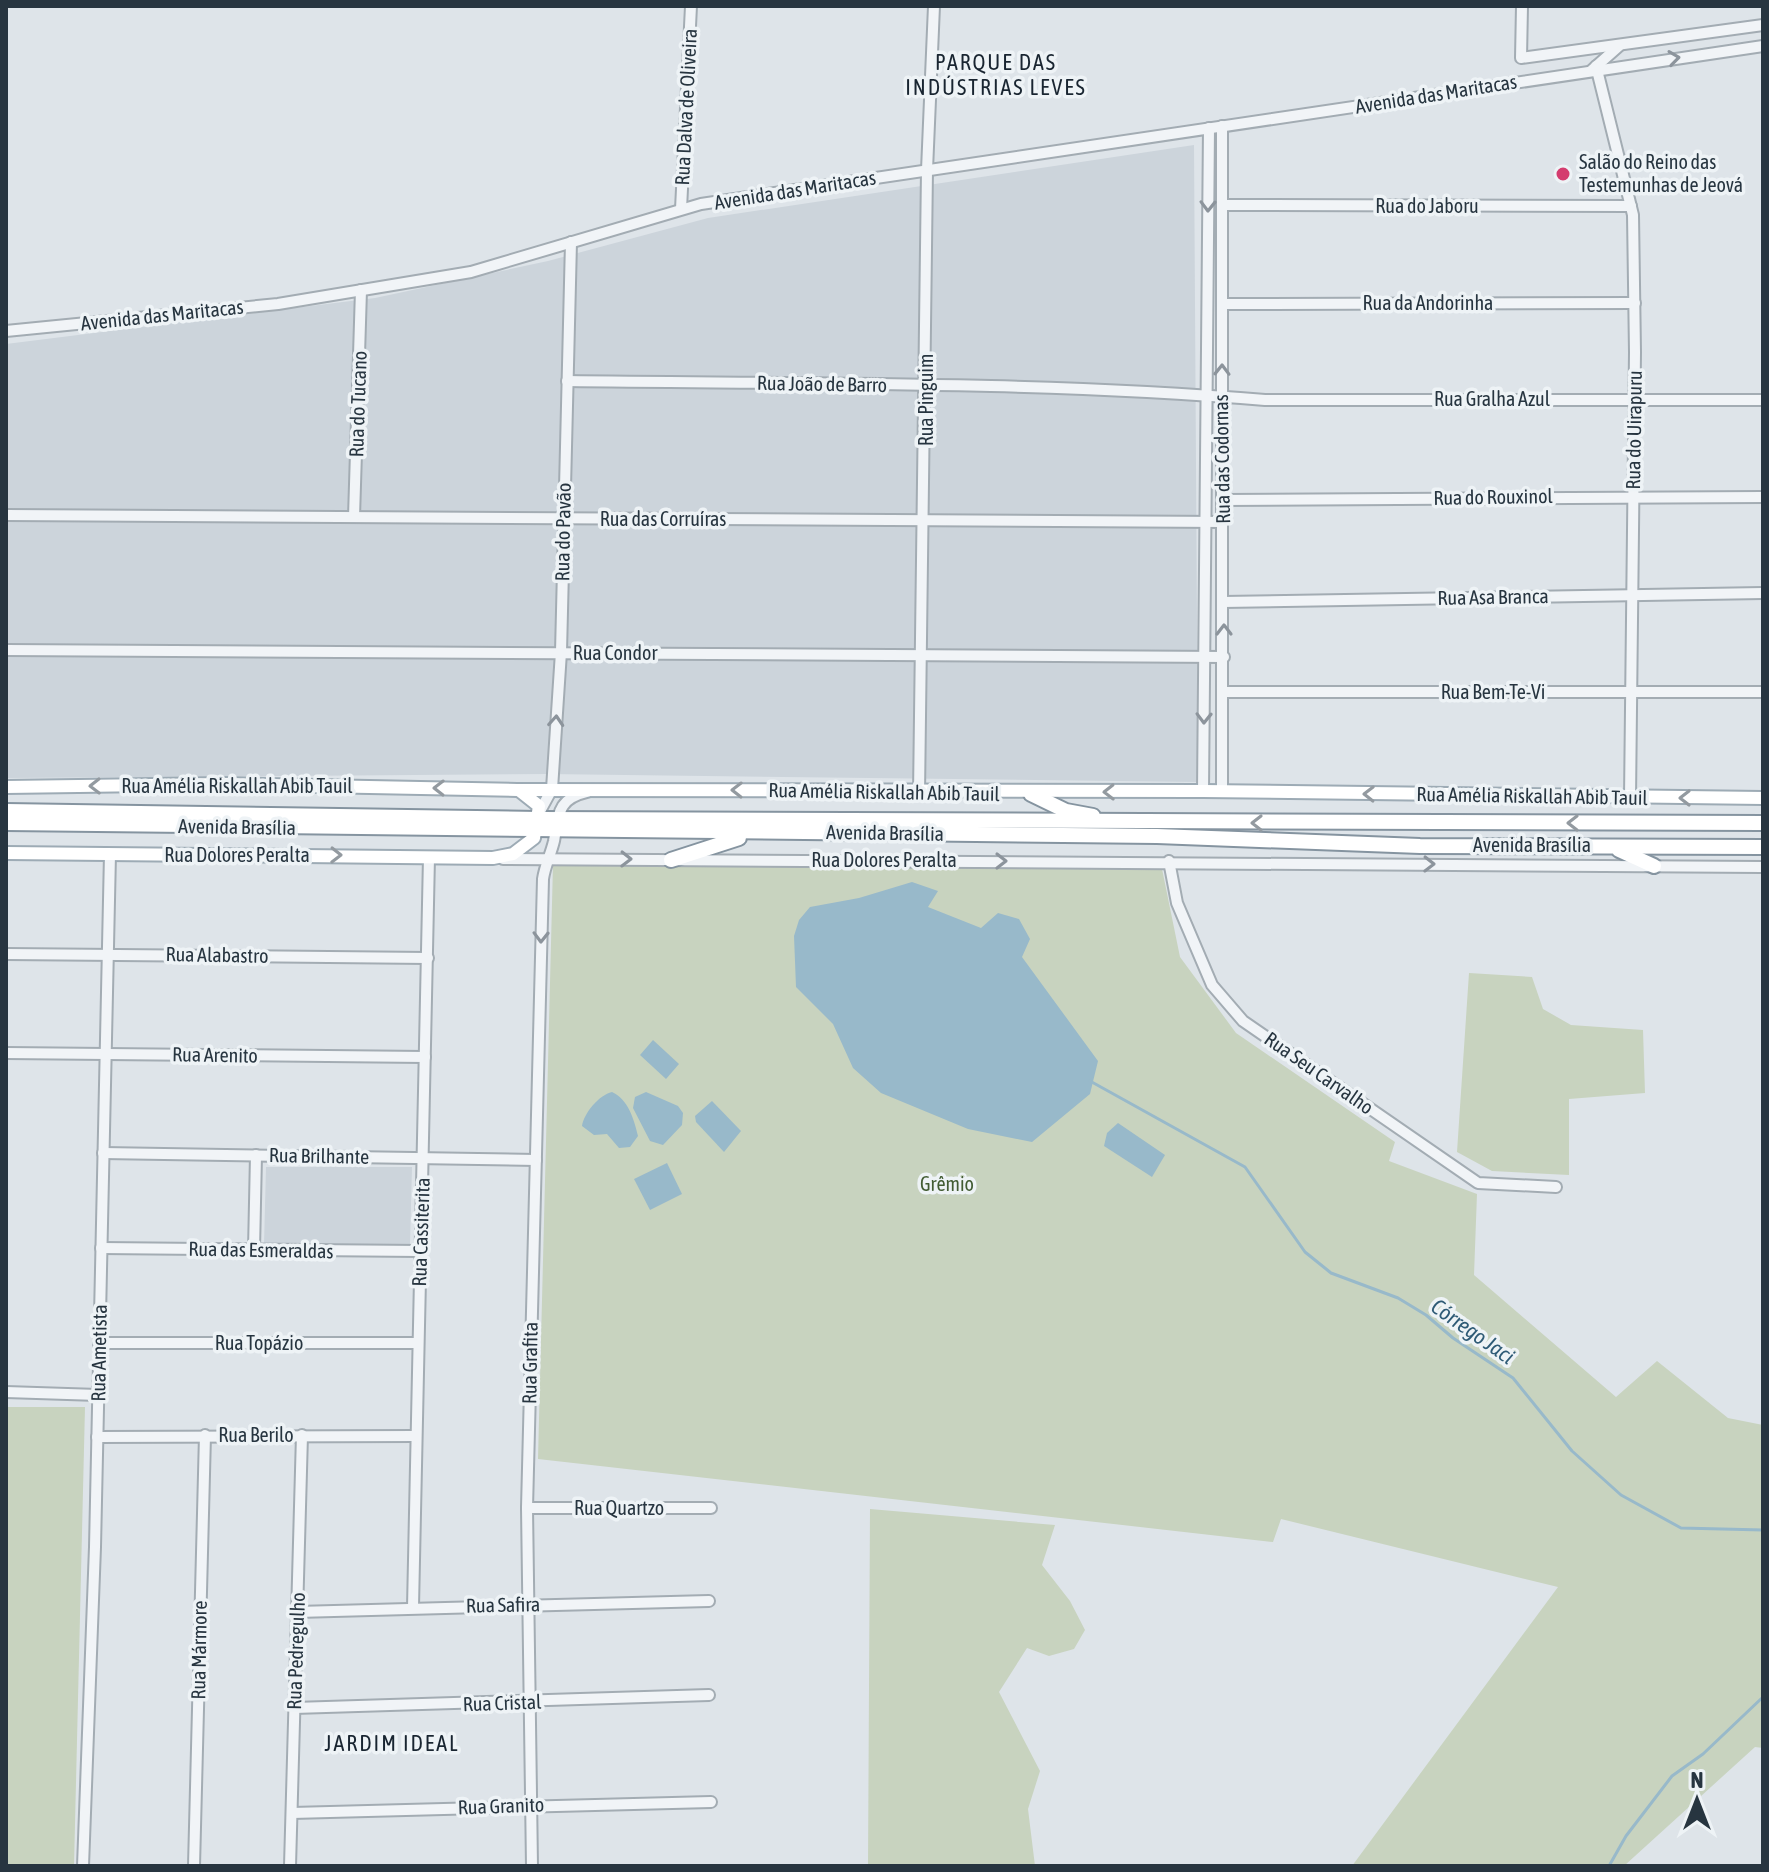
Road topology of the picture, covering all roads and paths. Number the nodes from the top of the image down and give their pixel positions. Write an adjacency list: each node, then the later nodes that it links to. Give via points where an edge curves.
1 (691, 6): 15 (street, Rua Dalva de Oliveira)
2 (934, 6): 12 (street, Rua Pinguim)
3 (1522, 6): 6 (street, Avenida das Maritacas, via 1521,58)
4 (1763, 25): 5 (street, Avenida das Maritacas)
5 (1746, 27): 6 (street, Avenida das Maritacas); 8 (street)
6 (1620, 45): 9 (street)
7 (1763, 46): 8 (street, Avenida das Maritacas)
8 (1749, 48): 9 (street, Avenida das Maritacas, one-way to 8)
9 (1595, 69): 10 (street, Avenida das Maritacas); 14 (street, Rua do Uirapuru)
10 (1222, 126): 11 (street, Avenida das Maritacas); 13 (street, Rua das Codornas)
11 (1209, 128): 12 (street, Avenida das Maritacas); 17 (street, Rua das Codornas, one-way to 17)
12 (927, 170): 15 (street, Avenida das Maritacas); 24 (street, Rua Pinguim)
13 (1224, 205): 14 (street, Rua do Jaboru); 18 (street, Rua das Codornas)
14 (1631, 206): 20 (street, Rua do Uirapuru)
15 (681, 209): 16 (street, Avenida das Maritacas)
16 (571, 242): 19 (street, Avenida das Maritacas, via 471,272); 23 (street, Rua do Pavão)
17 (1207, 273): 18 (street); 25 (street, Rua das Codornas)
18 (1223, 274): 21 (street, Rua das Codornas)
19 (361, 290): 22 (street, Avenida das Maritacas, via 278,304); 35 (street, Rua do Tucano)
20 (1635, 303): 21 (street, Rua da Andorinha); 27 (street, Rua do Uirapuru)
21 (1222, 304): 26 (street, Rua das Codornas, one-way to 21)
22 (6, 331)
23 (567, 381): 24 (street, Rua João de Barro); 36 (street, Rua do Pavão)
24 (926, 385): 25 (street, Rua João de Barro); 37 (street, Rua Pinguim)
25 (1208, 394): 26 (street, Rua João de Barro); 30 (street, Rua das Codornas)
26 (1221, 395): 27 (street, Rua Gralha Azul, via 1265,400); 29 (street, Rua das Codornas)
27 (1635, 399): 28 (street, Rua Gralha Azul); 31 (street, Rua do Uirapuru)
28 (1763, 400)
29 (1222, 481): 30 (street); 33 (street, Rua das Codornas)
30 (1206, 482): 38 (street, Rua das Codornas)
31 (1634, 495): 32 (street, Rua do Rouxinol); 33 (street, Rua do Rouxinol); 41 (street, Rua do Uirapuru)
32 (1763, 497)
33 (1223, 500): 39 (street, Rua das Codornas)
34 (6, 515): 35 (street, Rua das Corruíras)
35 (354, 517): 36 (street, Rua das Corruíras)
36 (563, 518): 37 (street, Rua das Corruíras); 44 (street, Rua do Pavão)
37 (925, 520): 38 (street, Rua das Corruíras); 45 (street, Rua Pinguim)
38 (1206, 522): 39 (street, Rua das Corruíras); 46 (street, Rua das Codornas)
39 (1223, 522): 42 (street, Rua das Codornas)
40 (1763, 593): 41 (street, Rua Asa Branca)
41 (1632, 594): 42 (street, Rua Asa Branca); 49 (street, Rua do Uirapuru)
42 (1223, 602): 47 (street, Rua das Codornas, one-way to 42)
43 (6, 650): 44 (street, Rua Condor)
44 (561, 652): 45 (street, Rua Condor); 52 (street, Rua do Pavão, one-way to 44)
45 (924, 655): 46 (street, Rua Condor); 57 (street, Rua Pinguim)
46 (1205, 657): 47 (street, Rua Condor); 55 (street, Rua das Codornas, one-way to 55)
47 (1224, 657): 48 (street, Rua das Codornas)
48 (1224, 692): 49 (street, Rua Bem-Te-Vi); 56 (street, Rua das Codornas)
49 (1631, 692): 50 (street, Rua Bem-Te-Vi); 59 (street, Rua do Uirapuru)
50 (1763, 692)
51 (6, 787): 54 (main road, Rua Amélia Riskallah Abib Tauil, one-way to 51, via 223,784)
52 (552, 789): 53 (main road, Rua Amélia Riskallah Abib Tauil); 54 (main road, Rua Amélia Riskallah Abib Tauil); 62 (street, Rua do Pavão)
53 (601, 789): 57 (main road, Rua Amélia Riskallah Abib Tauil, one-way to 53); 66 (street, via 568,798)
54 (517, 790): 62 (main road, via 536,802)
55 (1203, 791): 56 (main road, Rua Amélia Riskallah Abib Tauil); 58 (main road, Rua Amélia Riskallah Abib Tauil, one-way to 58)
56 (1222, 792): 59 (main road, Rua Amélia Riskallah Abib Tauil, one-way to 56)
57 (919, 794): 58 (main road, Rua Amélia Riskallah Abib Tauil)
58 (1031, 794): 64 (highway, via 1066,811)
59 (1630, 798): 60 (main road, Rua Amélia Riskallah Abib Tauil, one-way to 59)
60 (1763, 798)
61 (6, 811): 62 (highway, Avenida Brasília)
62 (538, 820): 63 (highway, Avenida Brasília); 66 (highway, Avenida Brasília); 73 (main road, via 527,847)
63 (6, 823)
64 (1141, 823): 65 (highway, Avenida Brasília, one-way to 64); 66 (highway, Avenida Brasília)
65 (1763, 823)
66 (555, 829): 67 (highway, Avenida Brasília); 74 (street, via 562,850); 75 (street, Rua Grafita)
67 (786, 832): 68 (highway, Avenida Brasília, via 1157,836 1420,846); 76 (highway, via 717,842)
68 (1579, 844): 69 (highway, Avenida Brasília); 78 (highway, via 1625,851)
69 (1763, 847)
70 (6, 853): 71 (main road, Rua Dolores Peralta)
71 (110, 854): 72 (main road, Rua Dolores Peralta, one-way to 72); 81 (street, Rua Ametista)
72 (429, 857): 73 (main road, Rua Dolores Peralta); 82 (street, Rua Cassiterita)
73 (493, 858): 75 (street, Rua Dolores Peralta)
74 (582, 858): 75 (street, Rua Dolores Peralta); 76 (street, Rua Dolores Peralta, one-way to 76)
75 (546, 860): 89 (street, Rua Grafita, one-way to 89)
76 (671, 860): 77 (street, Rua Dolores Peralta, one-way to 77)
77 (1169, 861): 78 (street, Rua Dolores Peralta, one-way to 78); 90 (street, Rua Seu Carvalho, via 1177,903 1212,985 1243,1021 1478,1183)
78 (1654, 866): 79 (street, Rua Dolores Peralta)
79 (1763, 867)
80 (6, 954): 81 (street, Rua Alabastro)
81 (106, 954): 82 (street, Rua Alabastro); 84 (street, Rua Ametista)
82 (428, 958): 85 (street, Rua Cassiterita)
83 (6, 1053): 84 (street, Rua Arenito)
84 (105, 1054): 85 (street, Rua Arenito); 86 (street, Rua Ametista)
85 (425, 1057): 88 (street, Rua Cassiterita)
86 (103, 1153): 87 (street, Rua Brilhante); 91 (street, Rua Ametista)
87 (256, 1155): 88 (street, Rua Brilhante); 92 (street)
88 (423, 1158): 89 (street, Rua Brilhante); 93 (street, Rua Cassiterita)
89 (536, 1160): 102 (street, Rua Grafita)
90 (1556, 1187)
91 (101, 1248): 92 (street, Rua das Esmeraldas); 94 (street, Rua Ametista)
92 (254, 1250): 93 (street, Rua das Esmeraldas)
93 (420, 1251): 95 (street, Rua Cassiterita)
94 (99, 1343): 95 (street, Rua Topázio); 97 (street, Rua Ametista)
95 (418, 1343): 100 (street, Rua Cassiterita)
96 (6, 1392): 97 (street)
97 (98, 1395): 101 (street, Rua Ametista)
98 (205, 1435): 99 (street, Rua Berilo); 101 (street, Rua Berilo); 115 (street, Rua Mármore)
99 (302, 1435): 100 (street, Rua Berilo); 107 (street, Rua Pedregulho)
100 (416, 1436): 106 (street, Rua Cassiterita)
101 (97, 1437): 114 (street, Rua Ametista)
102 (527, 1508): 103 (street, Rua Quartzo); 105 (street, Rua Grafita)
103 (711, 1508)
104 (709, 1601): 105 (street, Rua Safira)
105 (530, 1605): 106 (street, Rua Safira); 109 (street, Rua Grafita)
106 (413, 1607): 107 (street, Rua Safira)
107 (297, 1612): 110 (street, Rua Pedregulho)
108 (709, 1695): 109 (street, Rua Cristal)
109 (529, 1703): 110 (street, Rua Cristal); 112 (street, Rua Grafita)
110 (294, 1708): 113 (street, Rua Pedregulho)
111 (711, 1802): 112 (street, Rua Granito)
112 (533, 1805): 113 (street, Rua Granito); 117 (street, Rua Grafita)
113 (292, 1813): 116 (street, Rua Pedregulho)
114 (85, 1866)
115 (194, 1866)
116 (290, 1866)
117 (532, 1866)

